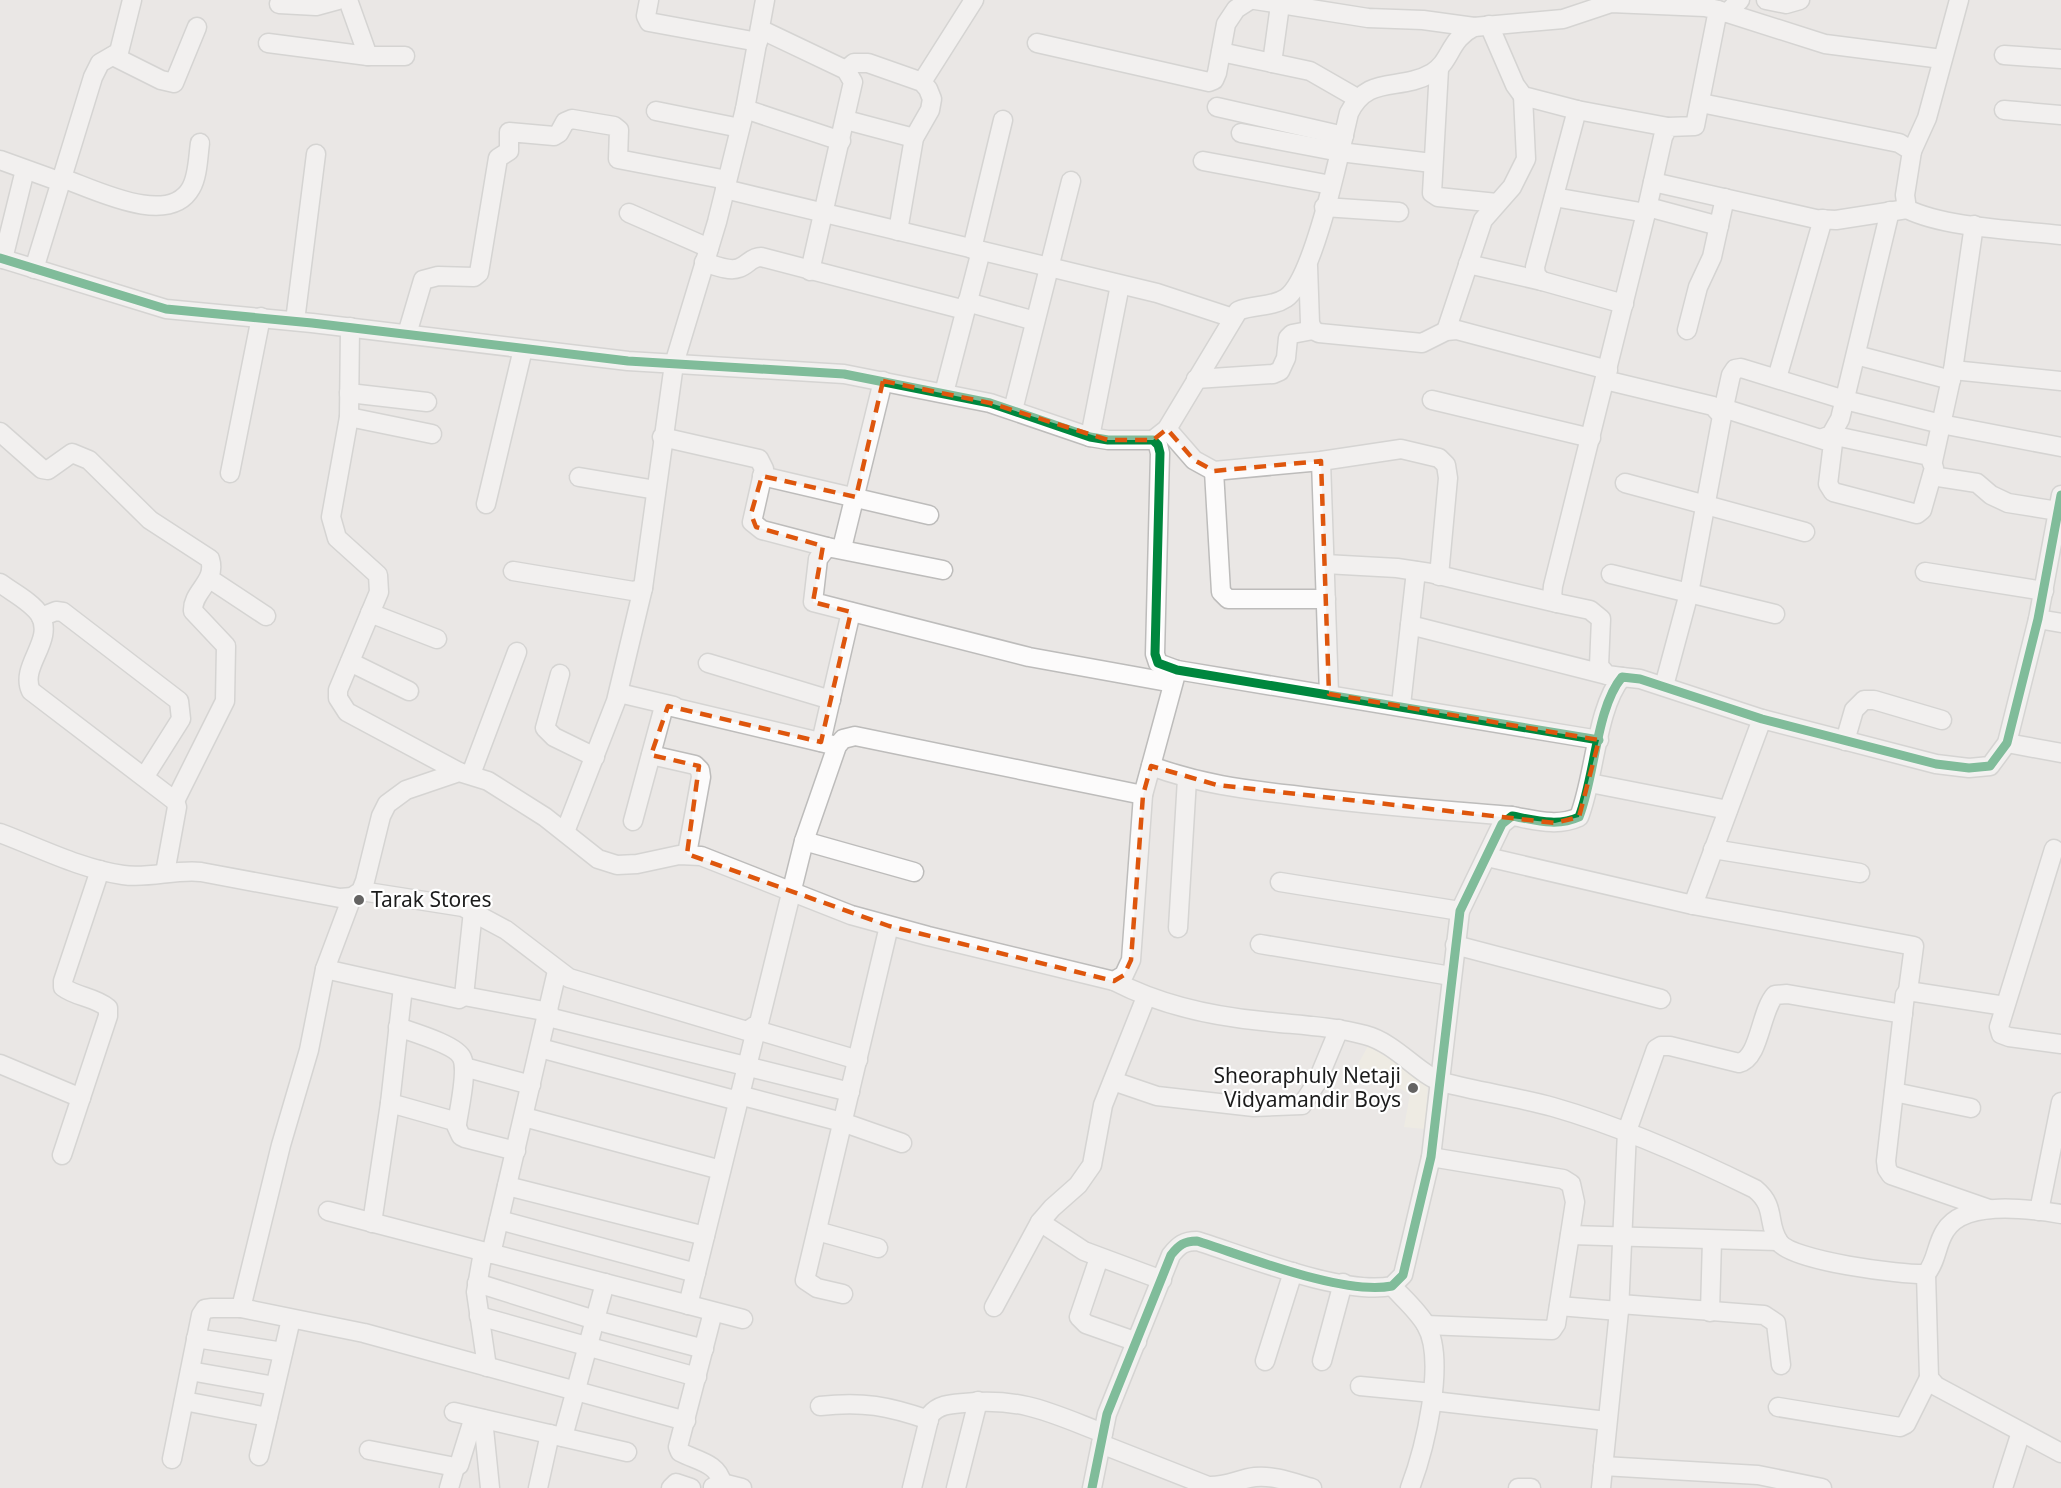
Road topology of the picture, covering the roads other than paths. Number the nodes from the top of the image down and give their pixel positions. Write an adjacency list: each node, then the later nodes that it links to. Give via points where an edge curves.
1 (132, 0): 26 (street, via 122,44)
2 (338, 0): 15 (street, via 308,7)
3 (348, 0): 27 (street)
4 (649, 0): 20 (street, via 649,22)
5 (765, 0): 20 (street)
6 (974, 0): 33 (street)
7 (1250, 0): 23 (street, via 1230,15)
8 (1255, 0): 16 (street)
9 (1740, 0): 17 (street)
10 (1766, 0): 11 (street, via 1786,4)
11 (1800, 0)
12 (1959, 0): 28 (street)
13 (1610, 1): 14 (street); 18 (street, via 1563,19)
14 (1678, 3): 17 (street)
15 (279, 4)
16 (1280, 4): 18 (street, via 1368,18); 30 (street)
17 (1722, 12): 28 (street, via 1825,44); 36 (street)
18 (1481, 26): 31 (street, via 1462,33); 34 (street)
19 (197, 27): 26 (street, via 174,83)
20 (759, 36): 32 (street); 38 (street)
21 (268, 43): 27 (street)
22 (1037, 43): 23 (street, via 1201,82 1214,80)
23 (1221, 52): 30 (street)
24 (2004, 55): 29 (street)
25 (405, 56): 27 (street)
26 (113, 57): 58 (street, via 96,68)
27 (368, 57)
28 (1942, 59): 52 (street, via 1927,118)
29 (2061, 59)
30 (1272, 63): 35 (street, via 1321,75)
31 (1439, 69): 35 (street, via 1368,90); 56 (street)
32 (846, 70): 33 (street, via 860,61); 43 (street, via 853,82)
33 (922, 82): 48 (street, via 932,99)
34 (1523, 96): 39 (street); 65 (street, via 1526,159 1521,173)
35 (1357, 98): 51 (street)
36 (1701, 103): 45 (street, via 1695,126); 52 (street, via 1884,139)
37 (1217, 107): 51 (street)
38 (745, 109): 46 (street); 49 (street)
39 (1577, 110): 45 (street); 63 (street)
40 (2004, 110): 42 (street)
41 (656, 111): 46 (street)
42 (2061, 115)
43 (846, 120): 48 (street); 49 (street)
44 (1003, 120): 77 (street)
45 (1668, 127): 60 (street, via 1662,137)
46 (740, 128): 61 (street)
47 (1241, 133): 51 (street)
48 (914, 138): 75 (street)
49 (841, 141): 71 (street)
50 (200, 143): 58 (street, via 192,186 174,204 150,207)
51 (1342, 144): 56 (street); 62 (street)
52 (1912, 151): 68 (street)
53 (316, 154): 91 (street)
54 (0, 160): 57 (street)
55 (1203, 162): 62 (street)
56 (1432, 163): 65 (street, via 1432,193 1438,197)
57 (25, 170): 58 (street); 79 (street)
58 (62, 180): 83 (street)
59 (1071, 181): 82 (street)
60 (1653, 182): 64 (street); 67 (street)
61 (726, 185): 71 (street); 78 (street); 97 (street, via 618,159 619,130 614,126 581,121 565,122 554,136 509,132 504,153 498,158 479,273 474,277 438,276 423,280)
62 (1330, 185): 66 (street)
63 (1554, 197): 67 (street); 85 (street, via 1535,267)
64 (1725, 198): 72 (street); 74 (street)
65 (1497, 203): 81 (street, via 1483,220)
66 (1324, 207): 69 (street); 80 (street)
67 (1647, 210): 74 (street); 87 (street)
68 (1899, 210): 72 (street); 73 (street); 99 (street)
69 (1399, 212)
70 (629, 213): 78 (street)
71 (823, 213): 75 (street); 84 (street)
72 (1823, 219): 103 (street)
73 (1974, 225): 76 (street); 102 (street)
74 (1719, 226): 95 (street)
75 (898, 231): 77 (street)
76 (2061, 235)
77 (976, 250): 82 (street); 88 (street)
78 (706, 255): 84 (street, via 730,269 761,257); 100 (street)
79 (1, 258): 83 (street)
80 (1308, 264): 90 (street, via 1295,290 1286,298 1274,304 1247,307); 94 (street)
81 (1468, 264): 85 (street); 96 (street)
82 (1049, 268): 86 (street); 92 (street)
83 (34, 269): 89 (street, via 166,309)
84 (810, 271): 88 (street)
85 (1542, 281): 87 (street)
86 (1120, 285): 90 (street, via 1186,301); 121 (street)
87 (1624, 304): 101 (street)
88 (966, 306): 92 (street); 108 (street)
89 (261, 317): 91 (street); 127 (street)
90 (1233, 318): 104 (street)
91 (295, 321): 93 (street)
92 (1035, 321): 112 (street)
93 (350, 327): 97 (street); 107 (street)
94 (1313, 330): 96 (street, via 1410,342 1422,342); 104 (street, via 1288,338 1286,358 1280,371 1273,374)
95 (1687, 330)
96 (1446, 331): 101 (street, via 1472,333)
97 (407, 334): 98 (street)
98 (523, 349): 100 (street); 134 (street)
99 (1856, 355): 102 (street); 110 (street)
100 (674, 364): 105 (street, via 816,372); 120 (street)
101 (1606, 375): 113 (street); 122 (street)
102 (1952, 375): 106 (street); 115 (street)
103 (1776, 378): 110 (street); 113 (street, via 1735,369)
104 (1196, 379): 118 (street)
105 (883, 381): 108 (street); 132 (street)
106 (2061, 381)
107 (349, 393): 111 (street); 114 (street)
108 (944, 393): 112 (street)
109 (1432, 400): 122 (street)
110 (1845, 400): 115 (street); 119 (street, via 1836,429)
111 (427, 402)
112 (1013, 410): 121 (street)
113 (1722, 412): 119 (street); 135 (street)
114 (349, 417): 117 (street); 154 (street, via 331,517 337,538 378,575 378,592)
115 (1941, 424): 123 (street); 125 (street)
116 (0, 432): 146 (street, via 42,470 72,453 89,460 150,520 210,559)
117 (432, 434)
118 (1160, 435): 121 (street, via 1108,440); 126 (street); 166 (street, via 1155,654 1158,663)
119 (1827, 436): 125 (street, via 1921,453); 125 (street, via 1833,443 1828,484 1833,492 1917,514 1926,503)
120 (662, 437): 128 (street, via 759,459 764,463); 131 (street)
121 (1090, 437)
122 (1591, 438): 152 (street, via 1553,586 1552,597)
123 (2061, 447)
124 (1321, 461): 126 (street); 139 (street); 145 (street, via 1401,449 1440,458 1448,478)
125 (1933, 468): 133 (street, via 1977,483 1990,495 2008,503)
126 (1214, 471): 151 (street, via 1223,597)
127 (230, 474)
128 (762, 476): 132 (street); 138 (street, via 752,514 756,527)
129 (579, 477): 131 (street)
130 (1625, 483): 135 (street)
131 (656, 490): 148 (street)
132 (856, 497): 136 (street); 138 (street)
133 (2060, 503): 149 (street)
134 (486, 504)
135 (1705, 506): 137 (street); 150 (street)
136 (929, 514)
137 (1805, 532)
138 (835, 548): 140 (street); 153 (street, via 818,559 813,602)
139 (1325, 564): 142 (street); 151 (street)
140 (943, 570)
141 (513, 571): 148 (street, via 633,591)
142 (1416, 572): 145 (street); 160 (street)
143 (1925, 572): 149 (street)
144 (1611, 574): 150 (street)
145 (1439, 576): 152 (street)
146 (210, 579): 157 (street); 190 (street, via 193,611 226,646 225,701)
147 (0, 583): 156 (street)
148 (643, 588): 170 (street)
149 (2044, 591): 158 (street)
150 (1689, 593): 155 (street); 168 (street)
151 (1326, 599): 171 (street)
152 (1557, 603): 167 (street, via 1590,610 1601,619 1599,666)
153 (851, 612): 166 (street, via 1029,657); 172 (street)
154 (370, 613): 161 (street); 163 (street)
155 (1775, 614)
156 (41, 616): 186 (street, via 44,628 29,676 31,691); 186 (street, via 63,612 179,701 181,719)
157 (266, 616)
158 (2038, 619): 159 (street); 179 (street)
159 (2061, 623)
160 (1410, 625): 167 (street); 173 (street)
161 (437, 639)
162 (517, 652): 185 (street)
163 (350, 662): 169 (street); 185 (street, via 338,690 342,707)
164 (708, 663): 172 (street)
165 (560, 674): 183 (street, via 545,728 554,737)
166 (1175, 676): 171 (street); 184 (street)
167 (1615, 676): 168 (street); 177 (street)
168 (1664, 686): 175 (street)
169 (409, 691)
170 (619, 693): 174 (street); 183 (street)
171 (1329, 694): 173 (street)
172 (831, 700): 180 (street)
173 (1401, 705): 177 (street)
174 (674, 706): 180 (street); 182 (street, via 663,710)
175 (1762, 719): 178 (street); 191 (street)
176 (1942, 720): 178 (street, via 1864,700 1854,710)
177 (1599, 740): 188 (street)
178 (1845, 741): 179 (street, via 1936,764 1969,768 1990,766)
179 (2007, 743): 181 (street)
180 (829, 744): 189 (street, via 855,736); 196 (street)
181 (2061, 753)
182 (651, 755): 193 (street); 199 (street, via 695,765 700,770)
183 (594, 757): 194 (street)
184 (1151, 766): 187 (street); 189 (street)
185 (465, 773): 194 (street, via 488,782); 207 (street, via 406,790 387,804)
186 (145, 776): 190 (street)
187 (1187, 779): 192 (street, via 1378,806); 212 (street)
188 (1590, 783): 191 (street); 192 (street, via 1579,817 1569,822)
189 (1143, 795): 218 (street, via 1131,960 1124,975)
190 (175, 801): 203 (street)
191 (1728, 810): 197 (street)
192 (1512, 816): 200 (street, via 1502,824)
193 (633, 821)
194 (565, 832): 199 (street, via 598,859 617,866)
195 (0, 833): 201 (street)
196 (804, 841): 202 (street); 206 (street)
197 (1713, 849): 204 (street); 208 (street)
198 (2054, 849): 224 (street)
199 (687, 854): 206 (street)
200 (1487, 857): 208 (street); 210 (street)
201 (100, 870): 203 (street, via 144,877); 241 (street, via 63,981 68,991 108,1008 107,1023)
202 (915, 872)
203 (165, 873): 207 (street, via 201,872 330,896)
204 (1860, 873)
205 (1280, 882): 210 (street)
206 (790, 892): 211 (street); 228 (street, via 763,1011)
207 (357, 894): 209 (street, via 442,901); 215 (street)
208 (1693, 905): 220 (street, via 1914,946)
209 (473, 911): 216 (street, via 506,930); 221 (street)
210 (1460, 911): 214 (street)
211 (889, 926): 218 (street); 232 (street)
212 (1178, 928)
213 (1260, 944): 217 (street)
214 (1455, 945): 217 (street); 223 (street)
215 (325, 969): 219 (street); 285 (street, via 309,1050)
216 (557, 971): 225 (street); 228 (street, via 583,983 737,1028)
217 (1451, 976): 237 (street)
218 (1114, 981): 222 (street)
219 (403, 987): 221 (street, via 449,998); 227 (street)
220 (1908, 991): 224 (street); 226 (street)
221 (464, 996): 225 (street)
222 (1146, 997): 229 (street, via 1225,1016); 236 (street)
223 (1661, 999)
224 (2005, 1006): 230 (street, via 2001,1034)
225 (549, 1014): 231 (street); 234 (street)
226 (1903, 1014): 240 (street); 249 (street, via 1775,995 1769,1002 1752,1055 1746,1061 1739,1063 1670,1046 1656,1049)
227 (398, 1027): 235 (street, via 458,1052); 244 (street)
228 (755, 1029): 232 (street); 234 (street)
229 (1339, 1029): 236 (street, via 1317,1082 1302,1105 1254,1107 1157,1096); 237 (street, via 1389,1045)
230 (2061, 1044)
231 (540, 1048): 238 (street); 242 (street)
232 (858, 1060): 239 (street)
233 (0, 1064): 241 (street)
234 (746, 1065): 239 (street); 242 (street)
235 (464, 1068): 238 (street); 248 (street)
236 (1113, 1081): 261 (street, via 1100,1115 1096,1152 1085,1177)
237 (1440, 1081): 249 (street, via 1521,1098); 253 (street)
238 (531, 1085): 246 (street)
239 (850, 1092): 247 (street)
240 (1894, 1092): 245 (street); 256 (street, via 1887,1169 1891,1175)
241 (81, 1098): 252 (street)
242 (738, 1098): 247 (street); 254 (street)
243 (2061, 1102): 258 (street)
244 (390, 1103): 248 (street); 262 (street)
245 (1971, 1108)
246 (524, 1117): 251 (street); 254 (street)
247 (843, 1122): 250 (street); 263 (street)
248 (457, 1124): 251 (street, via 465,1138)
249 (1627, 1131): 266 (street); 268 (street, via 1755,1189 1769,1205)
250 (902, 1143)
251 (516, 1151): 255 (street)
252 (62, 1155)
253 (1431, 1157): 264 (street, via 1563,1179 1574,1192); 279 (street, via 1403,1275)
254 (721, 1170): 265 (street)
255 (507, 1186): 260 (street); 265 (street)
256 (1990, 1209): 258 (street); 274 (street, via 1971,1213 1951,1224)
257 (328, 1211): 262 (street)
258 (2039, 1211): 259 (street)
259 (2061, 1214)
260 (499, 1220): 270 (street); 273 (street)
261 (1040, 1222): 271 (street); 283 (street)
262 (372, 1223): 270 (street)
263 (817, 1231): 269 (street); 280 (street, via 805,1280 817,1288)
264 (1570, 1235): 266 (street); 282 (street)
265 (705, 1236): 273 (street)
266 (1621, 1236): 267 (street); 284 (street)
267 (1712, 1240): 268 (street); 287 (street)
268 (1778, 1241): 274 (street, via 1787,1251 1803,1256)
269 (878, 1248)
270 (487, 1253): 276 (street); 277 (street)
271 (1099, 1258): 275 (street); 294 (street, via 1079,1317 1086,1324)
272 (1293, 1272): 275 (street, via 1197,1241 1186,1241 1171,1255); 278 (street); 298 (street)
273 (696, 1273): 281 (street)
274 (1926, 1274): 304 (street)
275 (1162, 1280): 294 (street)
276 (477, 1283): 288 (street); 291 (street)
277 (605, 1283): 281 (street); 291 (street)
278 (1342, 1283): 279 (street, via 1366,1288); 299 (street)
279 (1392, 1286): 292 (street)
280 (843, 1294)
281 (688, 1305): 286 (street)
282 (1559, 1306): 284 (street); 292 (street, via 1552,1330)
283 (994, 1307)
284 (1620, 1307): 287 (street); 318 (street)
285 (241, 1308): 289 (street); 293 (street, via 205,1309)
286 (713, 1311): 290 (street); 296 (street)
287 (1710, 1311): 300 (street, via 1771,1318 1776,1323)
288 (479, 1316): 295 (street); 301 (street)
289 (291, 1319): 297 (street); 301 (street, via 373,1335)
290 (743, 1319)
291 (595, 1320): 295 (street); 296 (street)
292 (1426, 1325): 308 (street, via 1432,1345)
293 (196, 1338): 297 (street); 302 (street)
294 (1137, 1342): 321 (street, via 1107,1414)
295 (588, 1347): 303 (street); 307 (street)
296 (704, 1349): 303 (street)
297 (283, 1352): 305 (street)
298 (1265, 1361)
299 (1322, 1361)
300 (1781, 1365)
301 (487, 1367): 307 (street)
302 (190, 1371): 305 (street); 309 (street)
303 (696, 1377): 317 (street)
304 (1929, 1378): 312 (street, via 1906,1424 1899,1427); 319 (street, via 1936,1386)
305 (275, 1386): 314 (street)
306 (1360, 1386): 308 (street)
307 (575, 1392): 317 (street); 320 (street)
308 (1433, 1397): 318 (street); 341 (street)
309 (184, 1401): 314 (street); 326 (street)
310 (978, 1401): 316 (street, via 940,1407); 321 (street, via 1022,1403); 339 (street)
311 (820, 1406): 316 (street, via 879,1404)
312 (1779, 1407)
313 (454, 1412): 315 (street)
314 (268, 1417): 325 (street)
315 (478, 1418): 320 (street); 328 (street); 333 (street)
316 (929, 1420): 338 (street)
317 (686, 1421): 330 (street, via 680,1452 714,1468 720,1474)
318 (1607, 1421): 327 (street)
319 (2021, 1432): 324 (street); 346 (street)
320 (556, 1436): 323 (street); 334 (street)
321 (1102, 1439): 331 (street, via 1208,1486 1271,1477); 340 (street)
322 (369, 1450): 328 (street)
323 (627, 1452)
324 (2061, 1454)
325 (259, 1456)
326 (172, 1459)
327 (1603, 1466): 329 (street); 344 (street)
328 (455, 1467): 332 (street)
329 (1757, 1482): 345 (street)
330 (717, 1486): 337 (street)
331 (1308, 1487)
332 (449, 1488)
333 (490, 1488)
334 (538, 1488)
335 (672, 1488): 336 (street, via 676,1483)
336 (691, 1488)
337 (742, 1488)
338 (912, 1488)
339 (956, 1488)
340 (1092, 1488)
341 (1410, 1488)
342 (1518, 1488): 343 (street)
343 (1531, 1488)
344 (1601, 1488)
345 (1822, 1488)
346 (2003, 1488)

